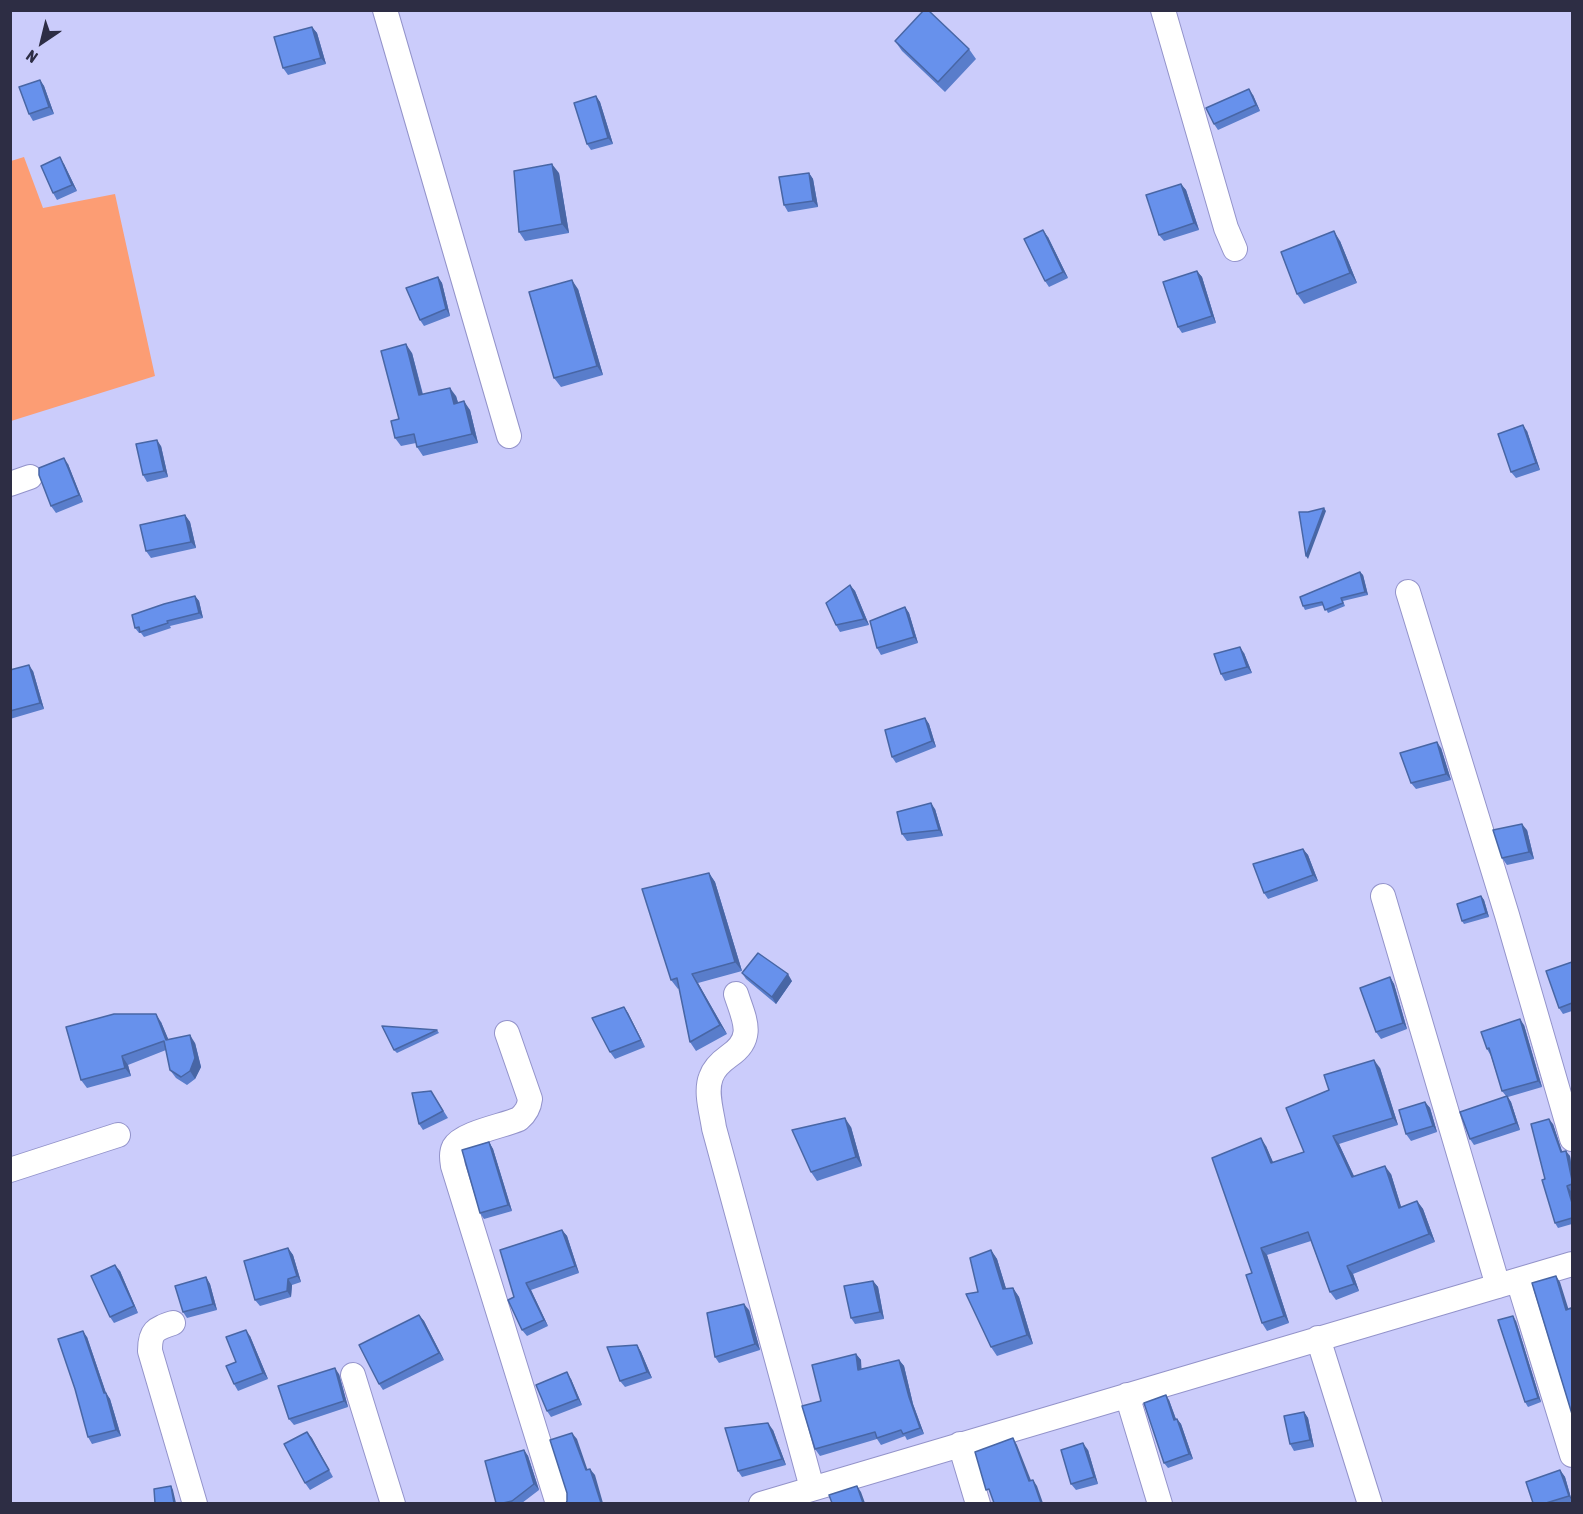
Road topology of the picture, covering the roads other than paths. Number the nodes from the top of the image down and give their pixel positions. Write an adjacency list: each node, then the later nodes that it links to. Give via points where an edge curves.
1 (385, 10): 4 (street)
2 (1163, 10): 3 (street)
3 (1235, 249)
4 (509, 436)
5 (1408, 592): 10 (street)
6 (1383, 896): 13 (street)
7 (736, 994): 20 (street, via 747,1028 739,1049 717,1066 711,1076 709,1094 714,1128)
8 (507, 1033): 23 (street, via 530,1099 529,1107 519,1119 465,1137 454,1147 453,1166)
9 (118, 1135): 11 (street)
10 (1572, 1139)
11 (10, 1170)
12 (1572, 1264): 13 (street)
13 (1508, 1283): 15 (street); 19 (street)
14 (173, 1323): 21 (street, via 153,1333 150,1351)
15 (1318, 1338): 17 (street); 27 (street)
16 (353, 1375): 22 (street)
17 (1127, 1395): 18 (street); 26 (street)
18 (960, 1444): 20 (street); 25 (street)
19 (1572, 1455)
20 (812, 1488): 24 (street)
21 (195, 1503)
22 (393, 1503)
23 (558, 1503)
24 (761, 1503)
25 (978, 1503)
26 (1160, 1503)
27 (1370, 1503)

